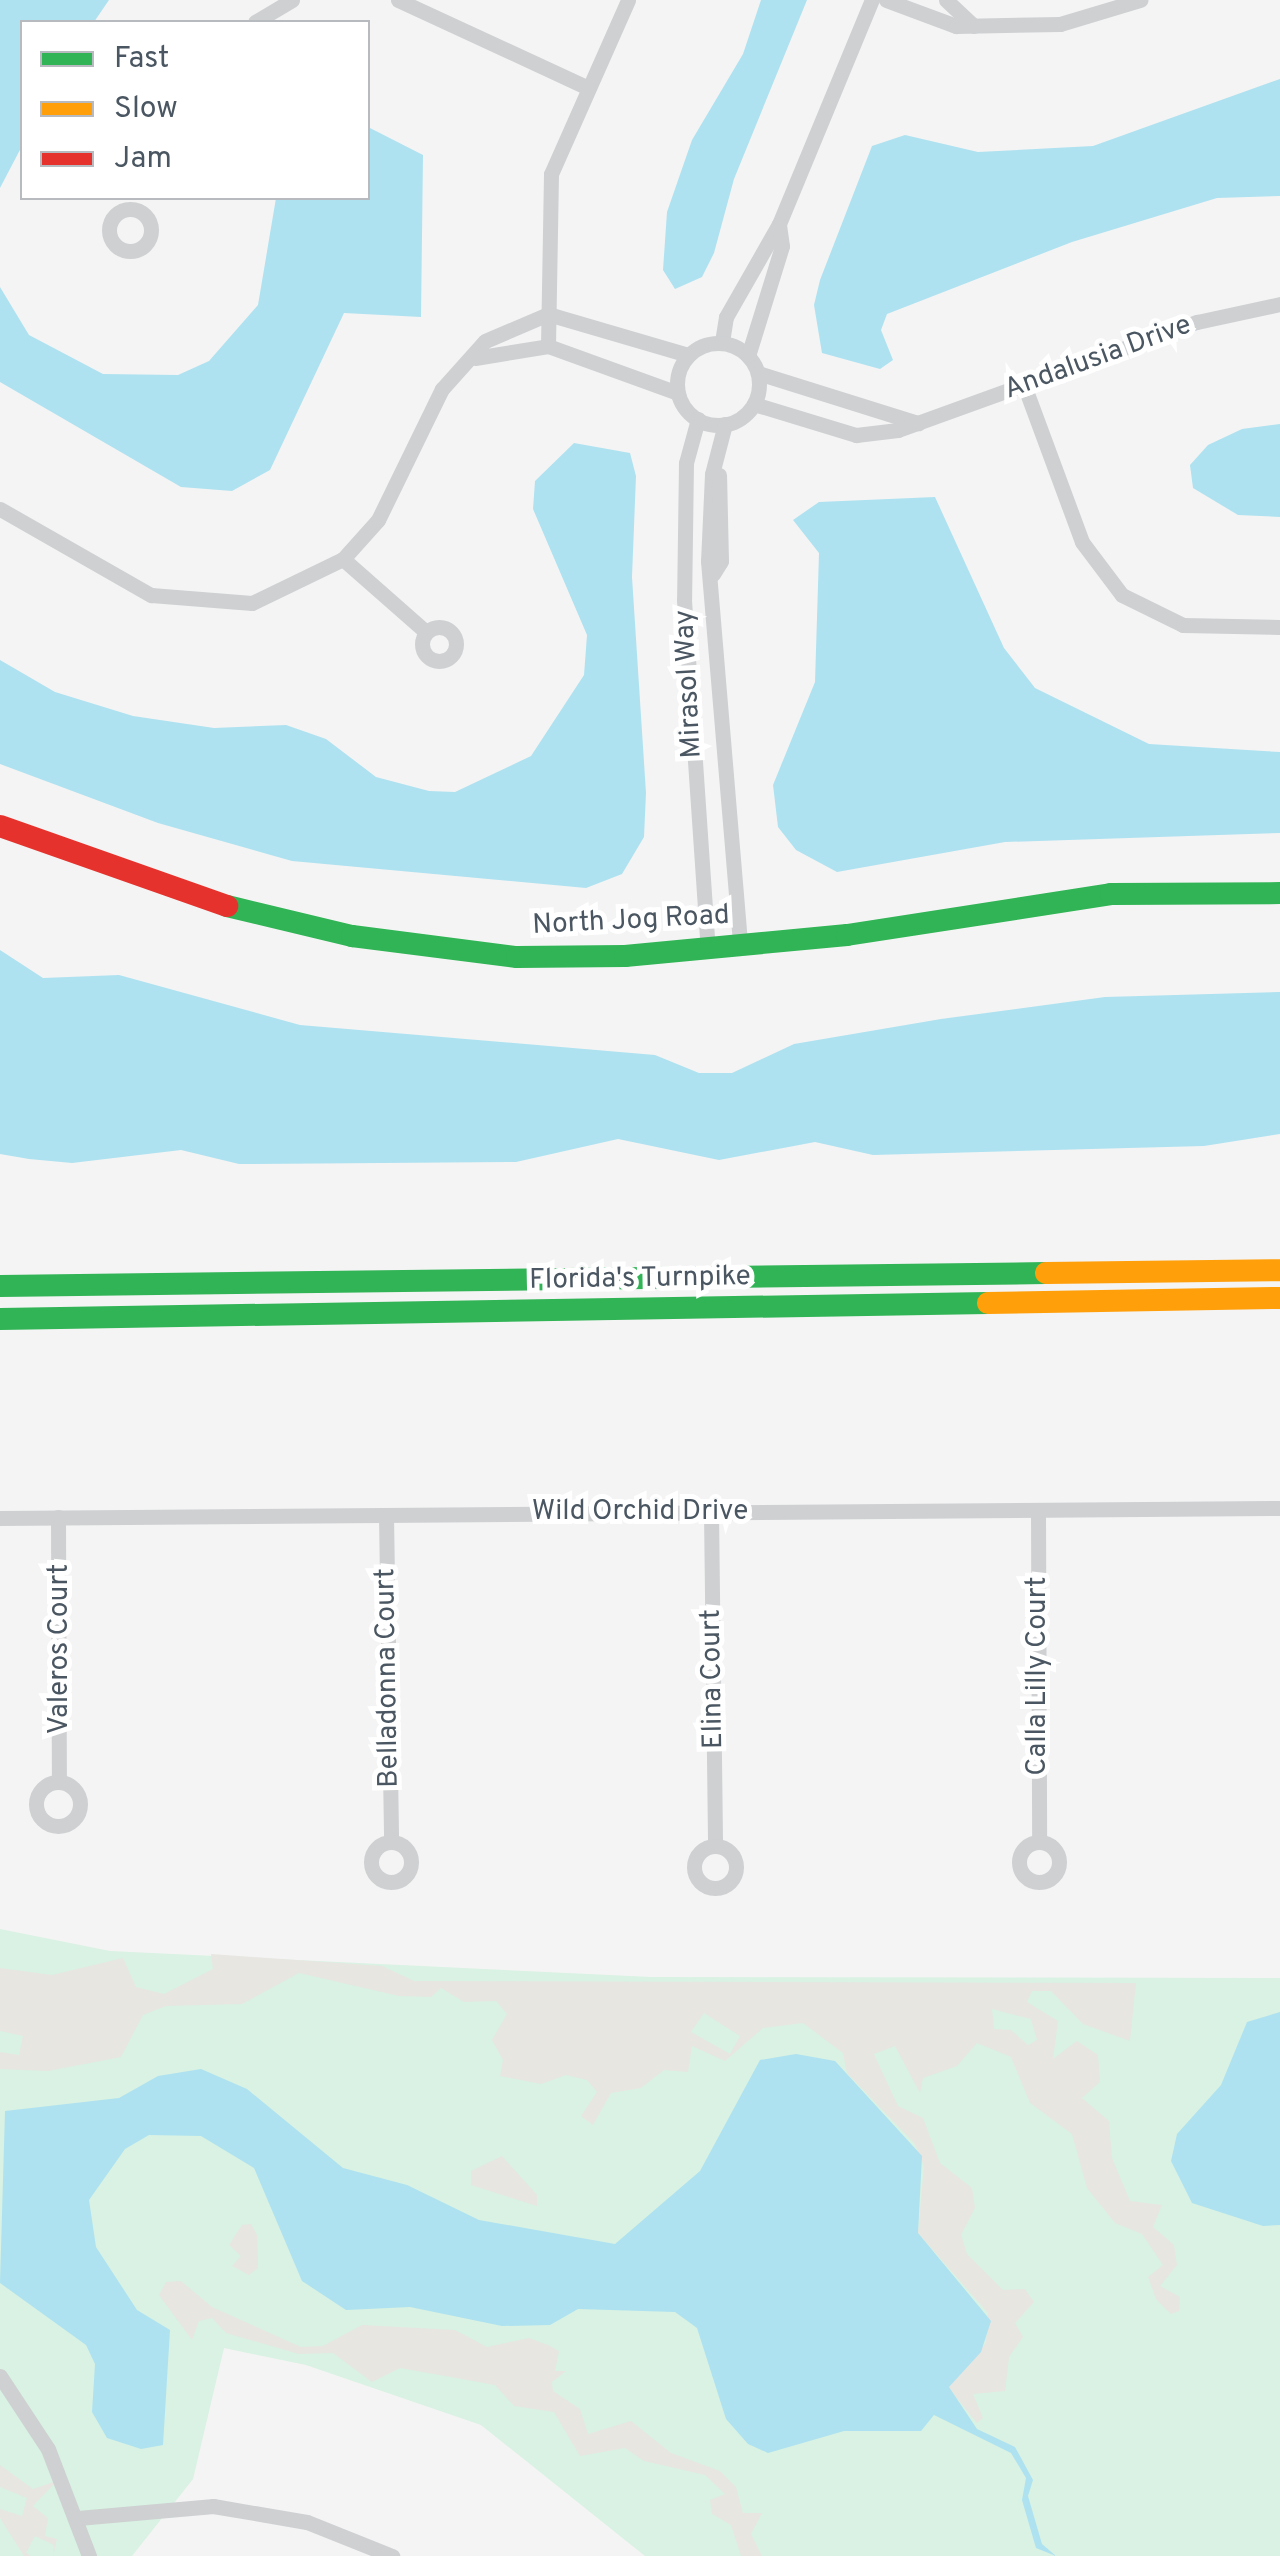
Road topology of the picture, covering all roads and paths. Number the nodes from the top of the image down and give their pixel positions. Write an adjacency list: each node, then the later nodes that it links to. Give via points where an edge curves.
1 (398, 0): 10 (street)
2 (628, 0): 10 (street)
3 (872, 0): 11 (street)
4 (886, 0): 9 (street)
5 (946, 0): 9 (street)
6 (1140, 0): 9 (street, via 1060,24)
7 (282, 1): 8 (street)
8 (258, 20)
9 (974, 26)
10 (586, 88): 13 (street, via 552,174)
11 (780, 224): 14 (street, via 726,317); 17 (street, via 782,246)
12 (1280, 304): 20 (street, Andalusia Drive, via 1196,322)
13 (548, 314): 15 (street); 16 (street); 18 (street, via 485,341)
14 (722, 342): 16 (street); 17 (street)
15 (548, 346): 18 (street); 21 (street)
16 (688, 355): 21 (street)
17 (748, 356): 19 (street)
18 (476, 358): 27 (street, via 442,389 378,520)
19 (758, 373): 22 (street); 25 (street)
20 (1024, 385): 25 (street, Andalusia Drive); 28 (street, via 1082,542 1122,595 1183,625)
21 (678, 393): 23 (street)
22 (754, 404): 24 (street); 25 (street, Andalusia Drive, via 856,435)
23 (698, 419): 24 (street); 33 (street, Mirasol Way, via 686,464 684,600)
24 (725, 424): 32 (street, Mirasol Way, via 717,454 722,530 713,574 714,683)
25 (918, 424)
26 (0, 510): 27 (street, via 151,595 252,603)
27 (343, 559): 29 (street)
28 (1280, 627)
29 (426, 632)
30 (0, 826): 33 (main road, North Jog Road, via 220,904 352,936 517,956)
31 (1280, 893): 32 (main road, North Jog Road, via 1112,894)
32 (740, 946): 33 (main road, North Jog Road)
33 (708, 950)
34 (1280, 1270): 35 (main road, Florida's Turnpike)
35 (0, 1286)
36 (1280, 1298): 37 (main road, Florida's Turnpike)
37 (0, 1320)
38 (1280, 1508): 39 (street, Wild Orchid Drive)
39 (1038, 1510): 40 (street, Wild Orchid Drive); 46 (street, Calla Lilly Court)
40 (711, 1512): 41 (street, Wild Orchid Drive); 47 (street, Elina Court)
41 (386, 1514): 42 (street, Wild Orchid Drive); 45 (street, Belladonna Court)
42 (58, 1517): 43 (street, Wild Orchid Drive); 44 (street, Valeros Court)
43 (0, 1518)
44 (59, 1781)
45 (391, 1842)
46 (1038, 1842)
47 (715, 1846)
48 (0, 2376): 49 (street, via 48,2449)
49 (78, 2518): 50 (street); 51 (street, via 116,2509 213,2506 307,2522)
50 (89, 2556)
51 (392, 2556)

